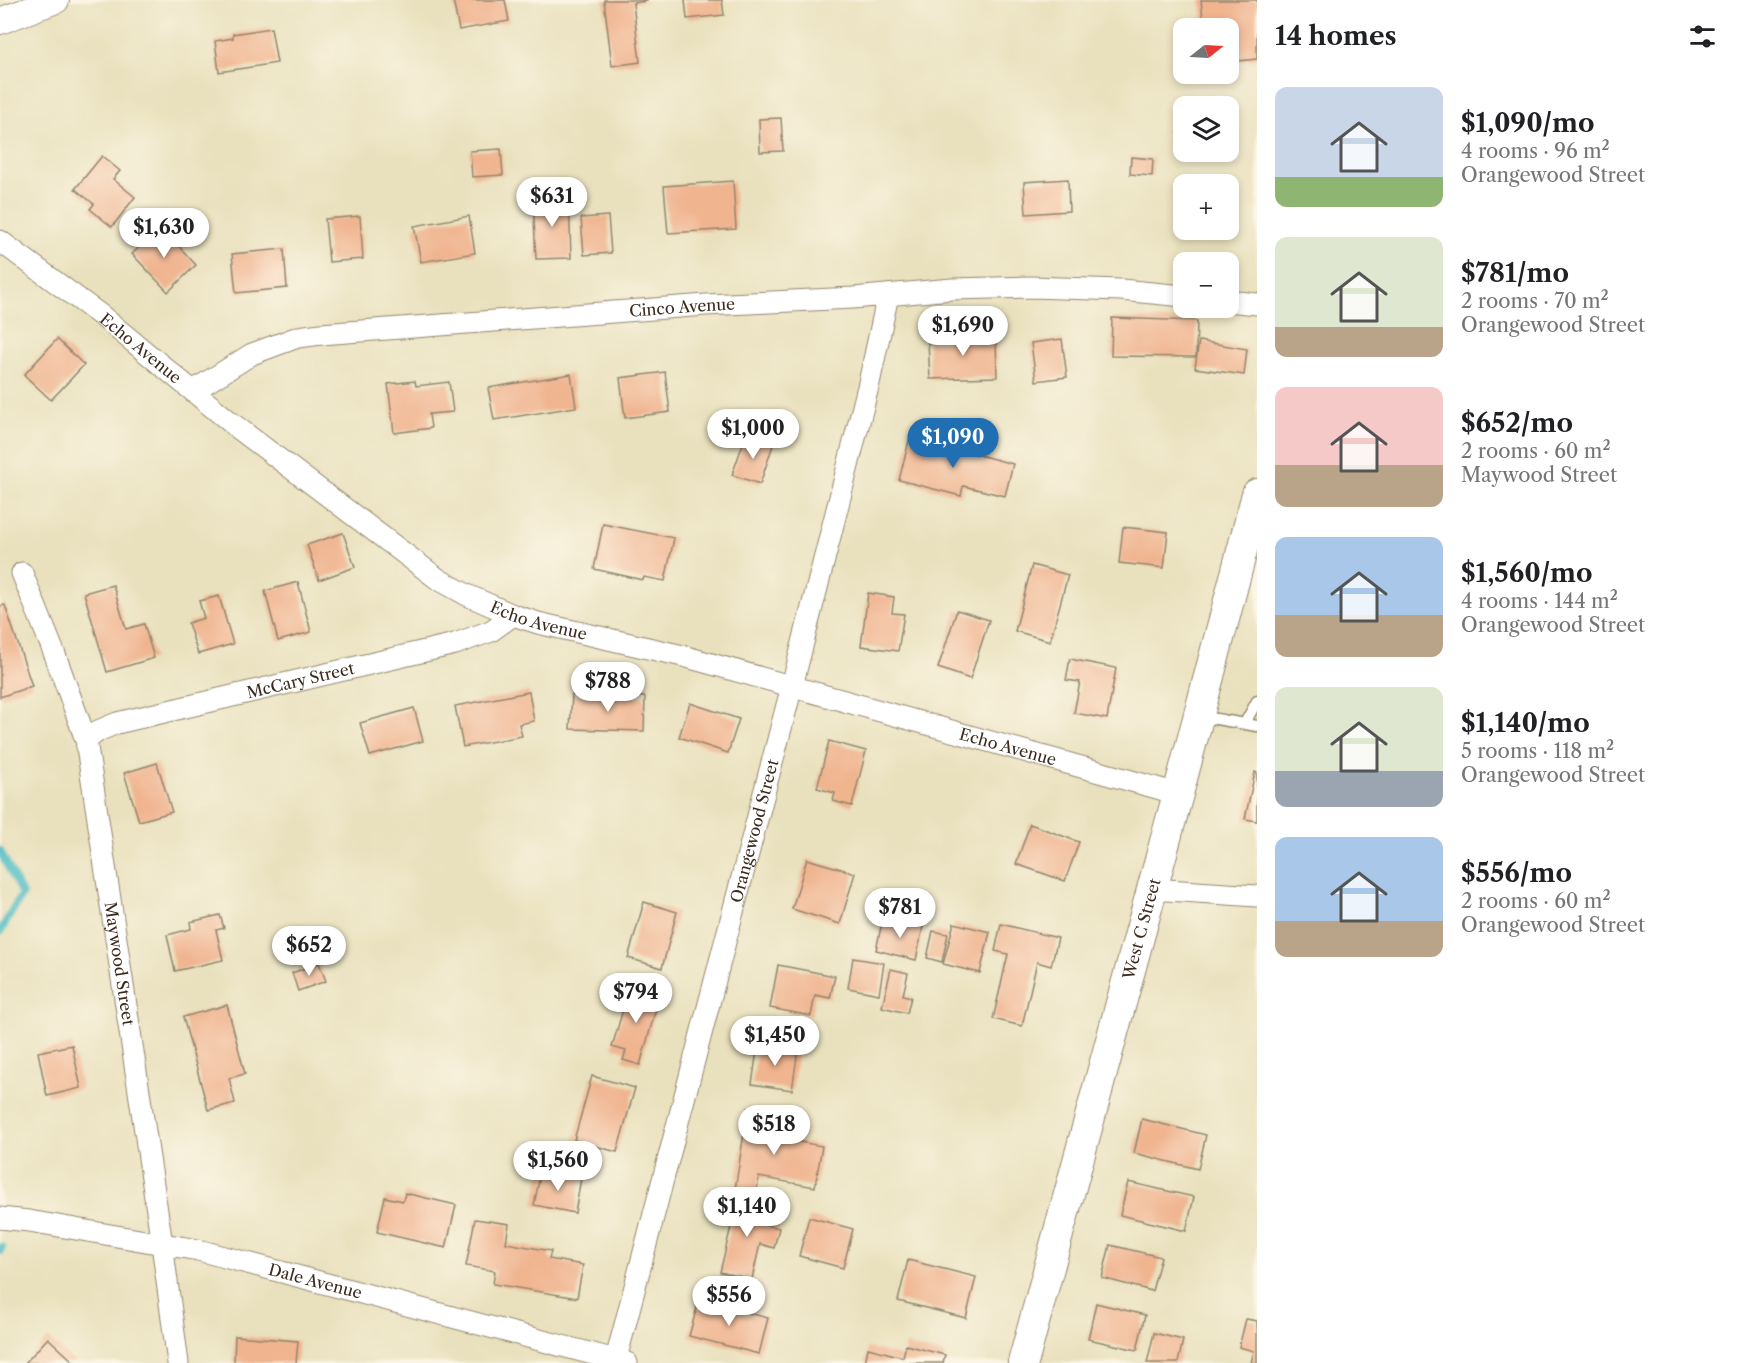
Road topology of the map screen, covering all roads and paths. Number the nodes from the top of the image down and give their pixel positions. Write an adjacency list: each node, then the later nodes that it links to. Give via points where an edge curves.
1 (56, 0): 2 (street)
2 (0, 21)
3 (0, 241): 8 (street, Echo Avenue, via 103,317)
4 (888, 295): 5 (street, Cinco Avenue, via 1031,287); 8 (street, Cinco Avenue, via 297,337 252,354); 12 (street, Orangewood Street)
5 (1173, 295)
6 (1239, 302): 7 (street)
7 (1257, 304)
8 (193, 391): 11 (street, Echo Avenue, via 438,579)
9 (1257, 494): 14 (main road, West C Street)
10 (22, 573): 17 (street, Maywood Street)
11 (513, 615): 12 (street, Echo Avenue); 17 (street, McCary Street, via 491,631 455,644 117,723)
12 (792, 686): 18 (street, Echo Avenue); 23 (street, Orangewood Street)
13 (1257, 701): 15 (lane)
14 (1199, 716): 15 (lane); 18 (main road, West C Street)
15 (1245, 723): 16 (lane)
16 (1257, 726)
17 (86, 740): 22 (street, Maywood Street)
18 (1178, 794): 19 (main road, West C Street)
19 (1152, 889): 20 (street); 25 (main road, West C Street)
20 (1257, 896)
21 (0, 1218): 22 (street, Dale Avenue)
22 (162, 1244): 23 (street, Dale Avenue, via 198,1250); 24 (street, Maywood Street)
23 (619, 1362)
24 (178, 1363)
25 (1023, 1363)

